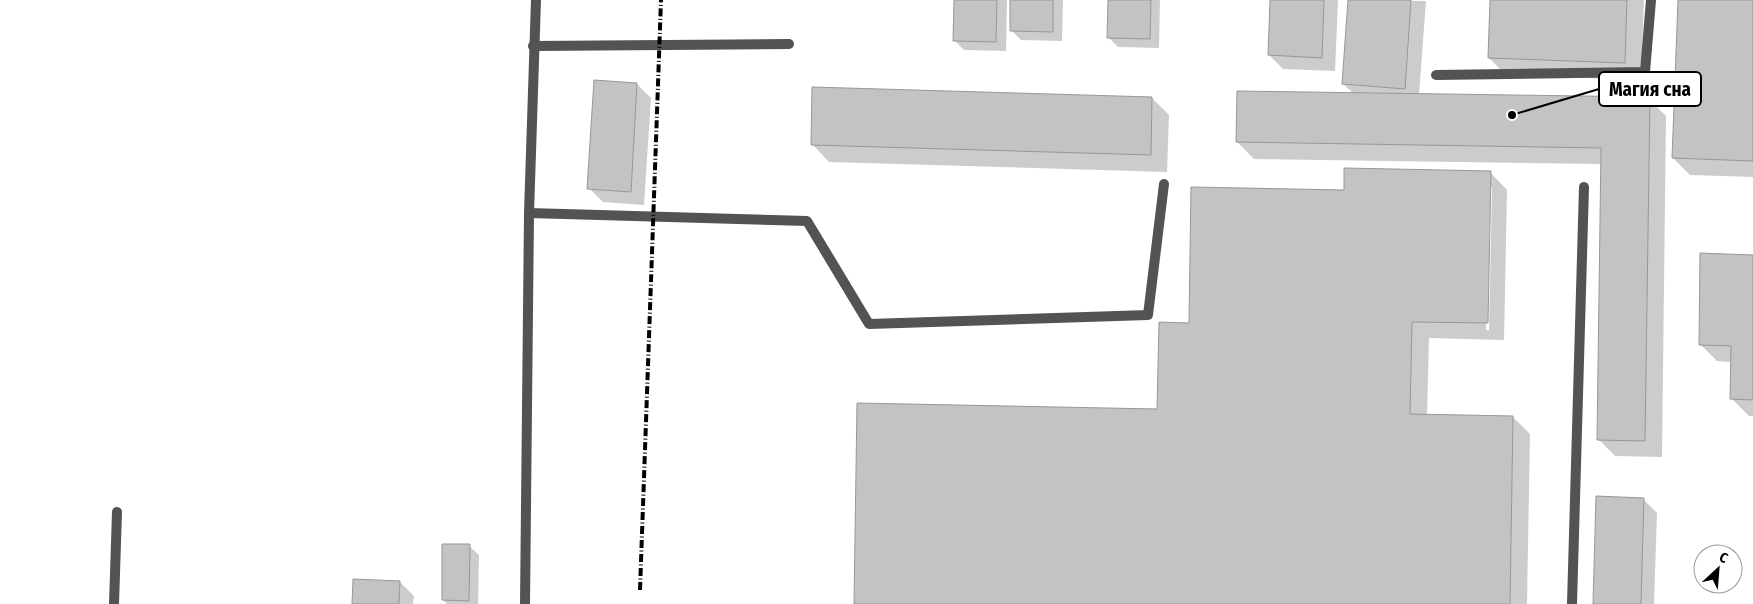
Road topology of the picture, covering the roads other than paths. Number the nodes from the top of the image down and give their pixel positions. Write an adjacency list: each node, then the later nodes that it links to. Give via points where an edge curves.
1 (536, 0): 4 (lane)
2 (1651, 0): 5 (lane, via 1645,72)
3 (789, 44): 4 (lane)
4 (533, 46): 8 (lane)
5 (1436, 75)
6 (1164, 184): 8 (lane, via 1148,315 869,324 808,221)
7 (1584, 187): 12 (lane)
8 (528, 213): 11 (lane)
9 (117, 512): 10 (lane)
10 (114, 604)
11 (525, 604)
12 (1572, 604)

